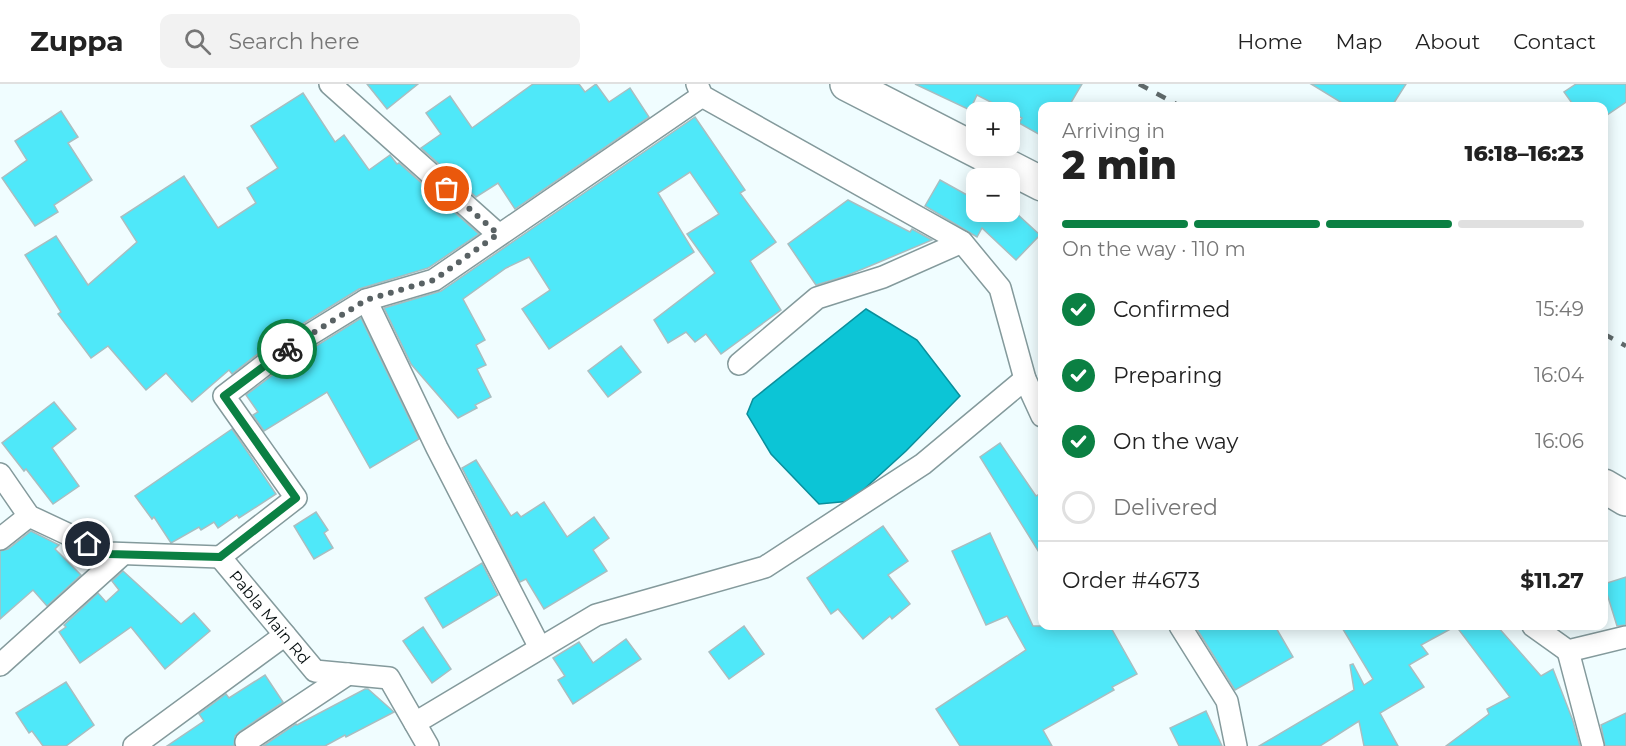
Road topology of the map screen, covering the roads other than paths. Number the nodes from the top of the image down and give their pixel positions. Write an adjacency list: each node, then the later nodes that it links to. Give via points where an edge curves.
1 (330, 84): 5 (street)
2 (846, 84): 4 (highway)
3 (699, 90): 5 (street); 6 (street)
4 (1038, 182)
5 (498, 234): 7 (street, via 434,280)
6 (962, 242): 8 (street, via 883,277 817,298); 9 (street, via 1000,288)
7 (366, 300): 17 (street, via 280,354 224,396 296,498); 22 (street)
8 (739, 364)
9 (1025, 378): 10 (street); 22 (street, via 923,464 765,567 596,615)
10 (1038, 407)
11 (0, 474): 14 (street)
12 (1608, 488): 13 (highway)
13 (1626, 498)
14 (29, 516): 15 (street); 16 (street, via 108,554)
15 (0, 538)
16 (123, 554): 17 (street); 24 (street)
17 (220, 557): 20 (street, Pabla Main Rd)
18 (1183, 630): 30 (street, via 1227,701)
19 (1539, 630): 23 (street)
20 (285, 635): 25 (street, Pabla Main Rd, via 315,671); 27 (street)
21 (1626, 636): 23 (street)
22 (540, 648): 26 (street)
23 (1568, 651): 31 (street)
24 (0, 665)
25 (348, 674): 26 (street, Pabla Main Rd, via 388,678); 28 (street, via 246,742)
26 (415, 723): 29 (street, Pabla Main Rd)
27 (148, 742)
28 (248, 746)
29 (428, 746)
30 (1236, 746)
31 (1593, 746)

